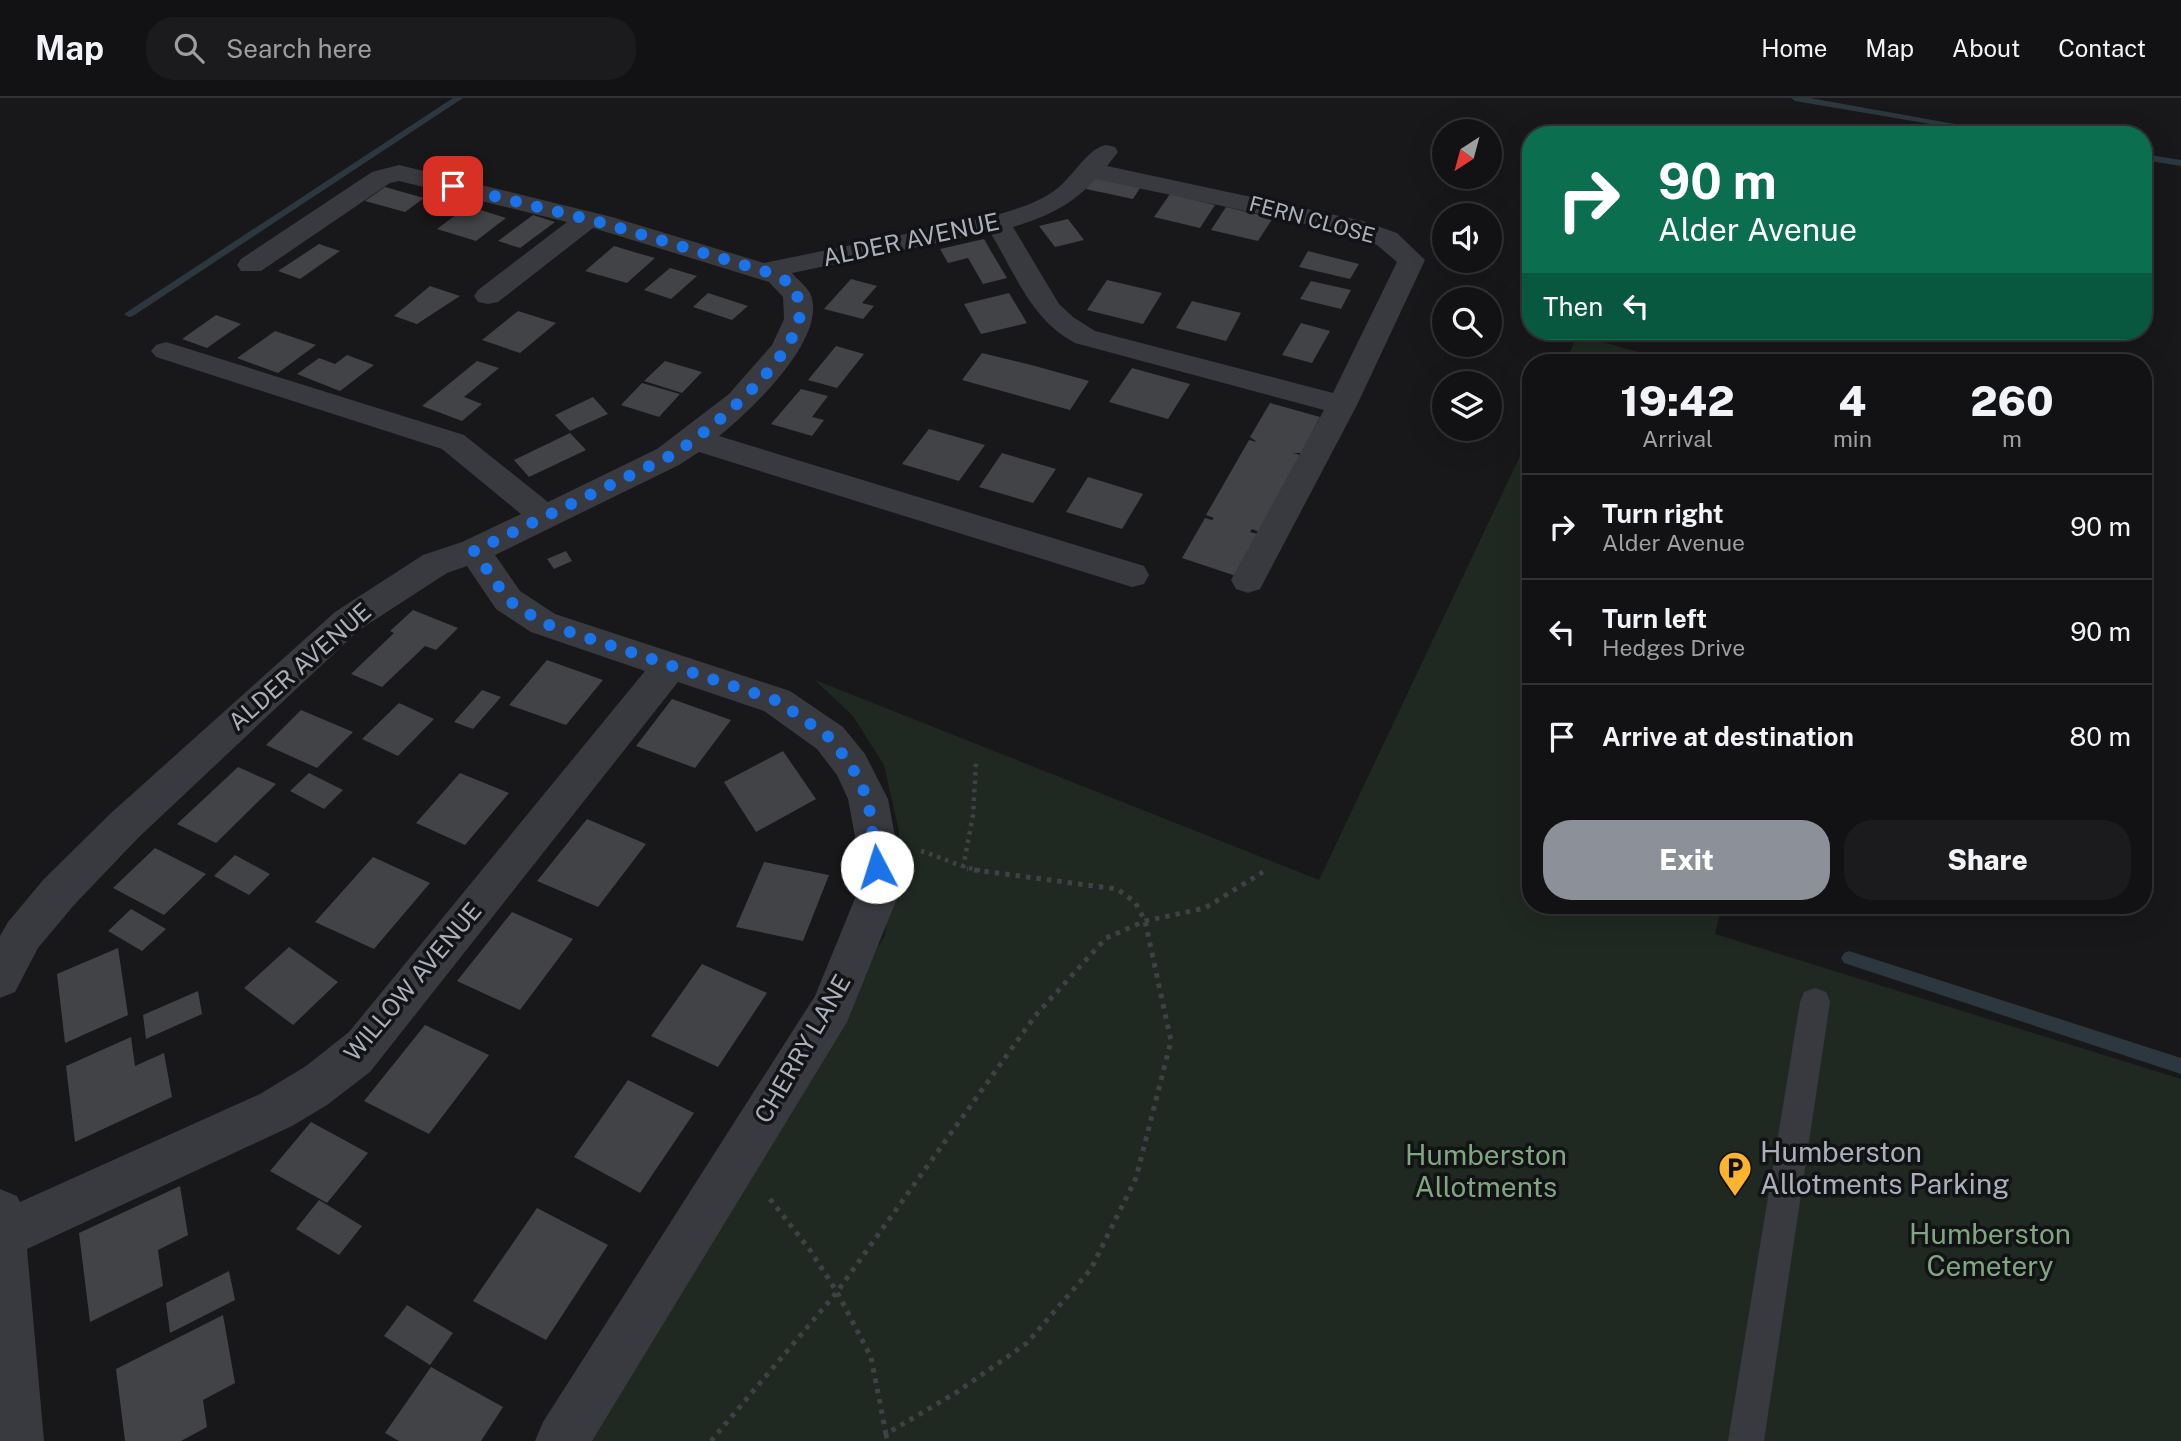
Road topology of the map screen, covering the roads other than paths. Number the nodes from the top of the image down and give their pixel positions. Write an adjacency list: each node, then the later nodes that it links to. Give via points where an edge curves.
1 (1108, 149): 2 (street, ALDER AVENUE)
2 (1090, 170): 4 (street, ALDER AVENUE, via 1053,205); 9 (street, FERN CLOSE, via 1354,227 1387,239 1411,260)
3 (588, 219): 5 (street, via 389,173); 6 (street); 7 (street)
4 (997, 223): 6 (street, ALDER AVENUE); 9 (street, via 1045,307 1068,329)
5 (251, 265)
6 (764, 271): 10 (street, ALDER AVENUE, via 791,283 800,308 792,339 766,373)
7 (488, 296)
8 (166, 351): 11 (street, via 453,442)
9 (1342, 405): 14 (street, FERN CLOSE)
10 (696, 440): 11 (street, ALDER AVENUE); 13 (street)
11 (544, 516): 12 (street, ALDER AVENUE)
12 (474, 551): 15 (street, CHERRY LANE, via 508,600 543,623); 16 (street, ALDER AVENUE, via 435,564 347,621 124,826 59,892 23,934)
13 (1132, 575)
14 (1248, 580)
15 (670, 666): 18 (street, WILLOW AVENUE, via 365,1047 339,1072 276,1110); 20 (street, CHERRY LANE, via 778,701 830,738 851,765 868,799 879,891 832,1008)
16 (0, 978)
17 (1815, 1002): 21 (lane)
18 (1, 1224): 19 (street)
19 (17, 1441)
20 (562, 1441)
21 (1745, 1441)

